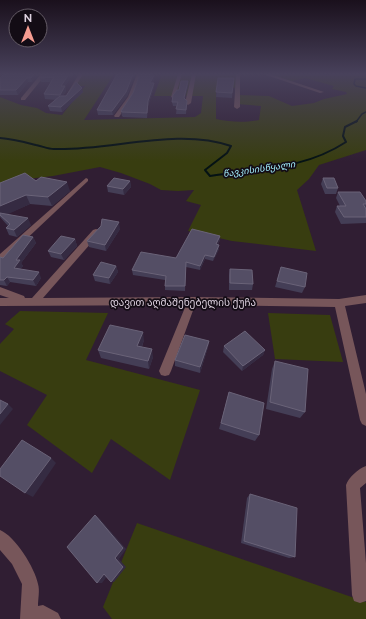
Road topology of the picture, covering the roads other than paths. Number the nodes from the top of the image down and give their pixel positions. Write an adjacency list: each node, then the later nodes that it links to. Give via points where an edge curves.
1 (126, 103): 4 (street)
2 (237, 103): 3 (street)
3 (237, 107)
4 (117, 116)
5 (86, 180): 7 (street)
6 (98, 230): 11 (street)
7 (0, 259)
8 (0, 291): 10 (street)
9 (366, 299): 14 (street, დავით აღმაშენებელის ქუჩა)
10 (25, 301): 11 (street, დავით აღმაშენებელის ქუჩა); 13 (street, დავით აღმაშენებელის ქუჩა)
11 (35, 301): 12 (street, დავით აღმაშენებელის ქუჩა)
12 (192, 301): 14 (street, დავით აღმაშენებელის ქუჩა); 15 (street)
13 (0, 302)
14 (339, 304): 16 (street)
15 (165, 371)
16 (366, 420)
17 (366, 473): 19 (street, via 353,485)
18 (0, 538): 20 (street, via 18,558 30,584)
19 (360, 595)
20 (30, 617): 21 (street, via 43,614)
21 (52, 619)

